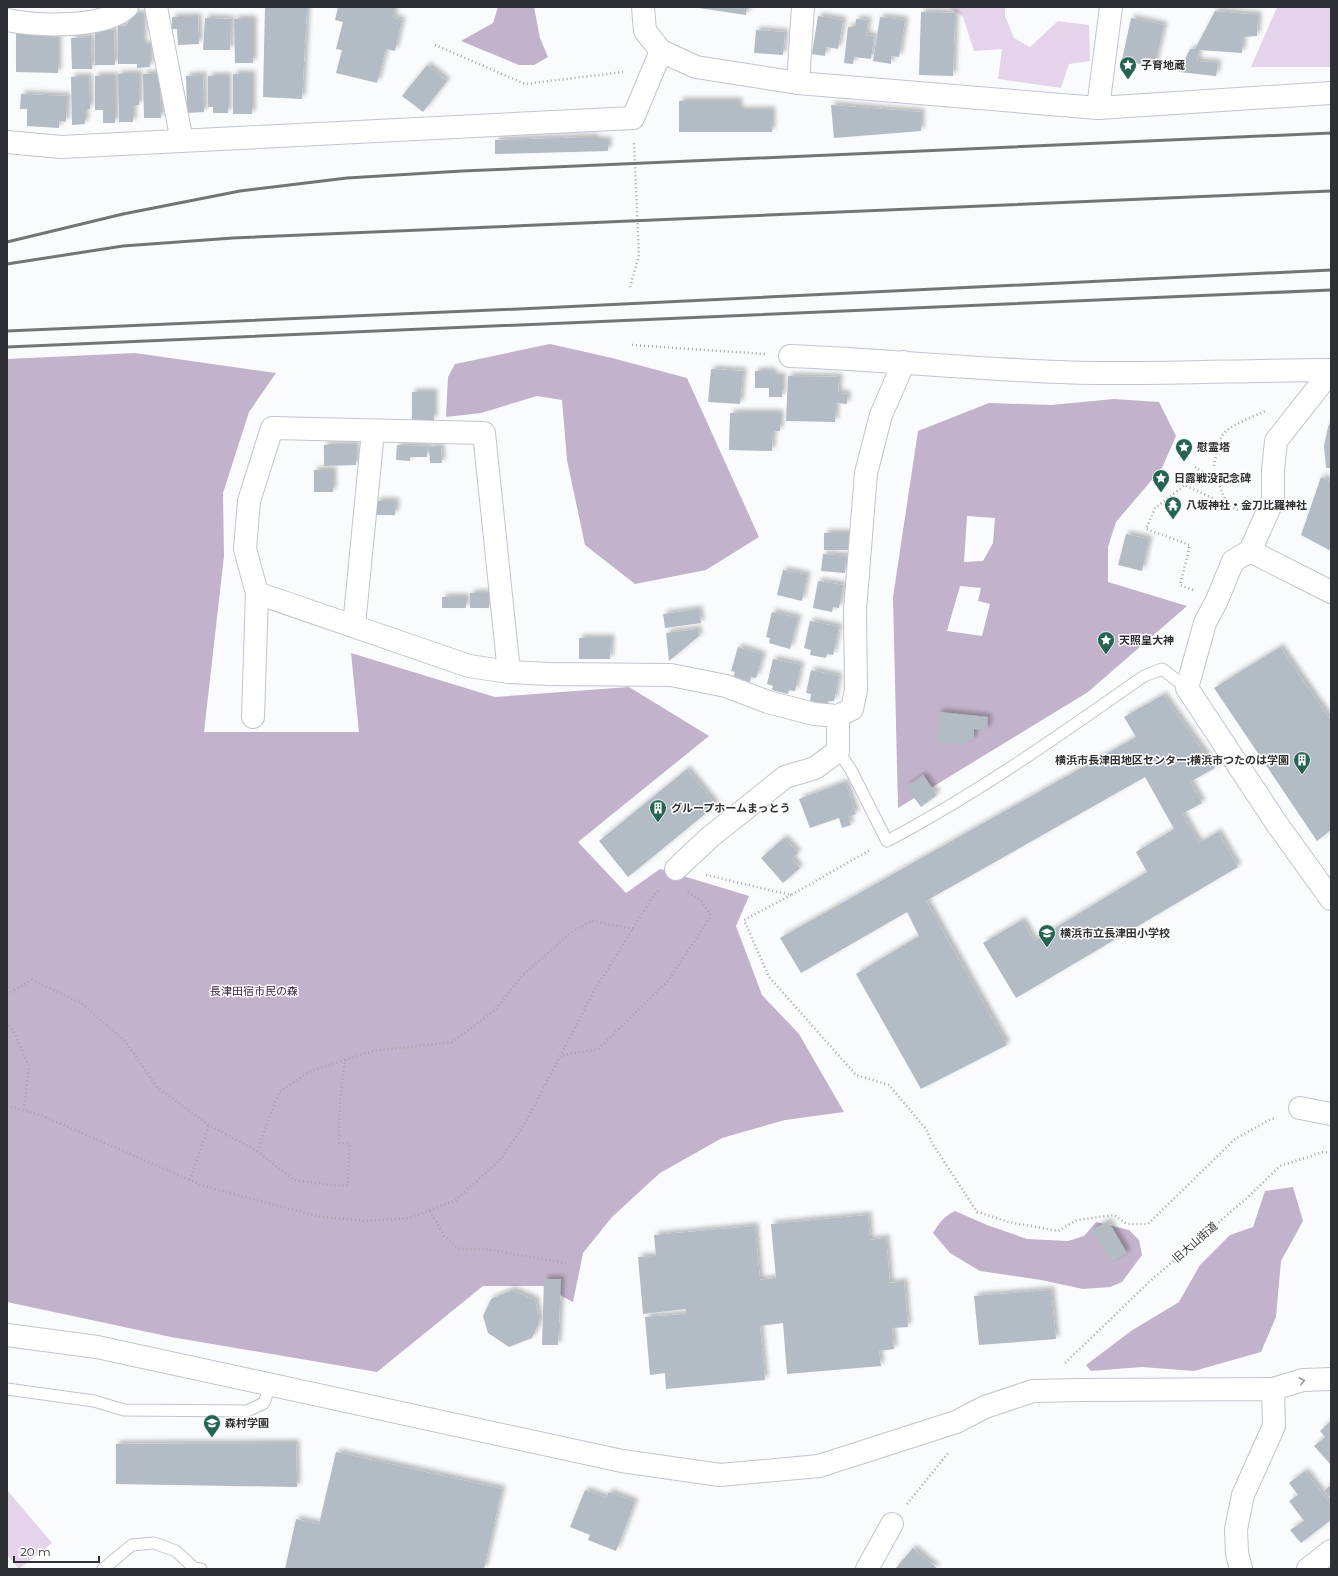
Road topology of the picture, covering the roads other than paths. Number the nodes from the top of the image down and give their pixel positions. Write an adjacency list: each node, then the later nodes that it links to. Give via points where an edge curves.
1 (127, 7): 6 (street, via 119,14 68,26)
2 (156, 7): 11 (street)
3 (643, 7): 7 (street, via 645,31)
4 (803, 7): 8 (street)
5 (1111, 7): 10 (street)
6 (7, 20)
7 (657, 60): 8 (street); 11 (street, via 633,118)
8 (798, 83): 10 (street)
9 (1331, 93): 10 (street)
10 (1098, 108)
11 (182, 141): 12 (street, via 61,147)
12 (7, 142)
13 (790, 356): 14 (street)
14 (904, 362): 15 (street, via 971,369 1098,373); 23 (street, via 881,415 866,473 855,610 856,690 852,708)
15 (1331, 371): 17 (street, via 1276,441 1273,500)
16 (373, 431): 19 (street, via 272,428 249,501 245,549); 20 (street); 21 (street, via 484,433)
17 (1250, 551): 18 (street); 22 (street, via 1233,561 1205,623)
18 (1331, 592)
19 (258, 594): 20 (street); 24 (street)
20 (354, 626): 21 (street, via 469,666)
21 (509, 672): 23 (street, via 671,675 726,686 768,702 814,714)
22 (1187, 688): 25 (lane, via 1162,669 1144,676 1029,757 924,821 887,840 851,770); 27 (street, via 1277,824)
23 (838, 716): 25 (street)
24 (253, 718)
25 (838, 751): 26 (street, via 815,768 785,777 710,837)
26 (672, 875)
27 (1331, 899)
28 (1300, 1108): 29 (street)
29 (1331, 1114)
30 (7, 1335): 32 (street, via 97,1347)
31 (1331, 1379): 34 (street, one-way to 31, via 1303,1380)
32 (270, 1385): 33 (lane, via 264,1403 247,1411 124,1410 94,1401); 34 (street, via 622,1461 720,1475 819,1466 956,1422 985,1407 1033,1392)
33 (7, 1389)
34 (1273, 1389): 40 (street, via 1274,1426 1243,1495 1236,1529)
35 (892, 1524): 39 (street)
36 (1331, 1551): 41 (street)
37 (103, 1569): 38 (lane, via 132,1545 154,1543 176,1551 194,1568)
38 (201, 1569)
39 (867, 1569)
40 (1241, 1569)
41 (1308, 1569)

